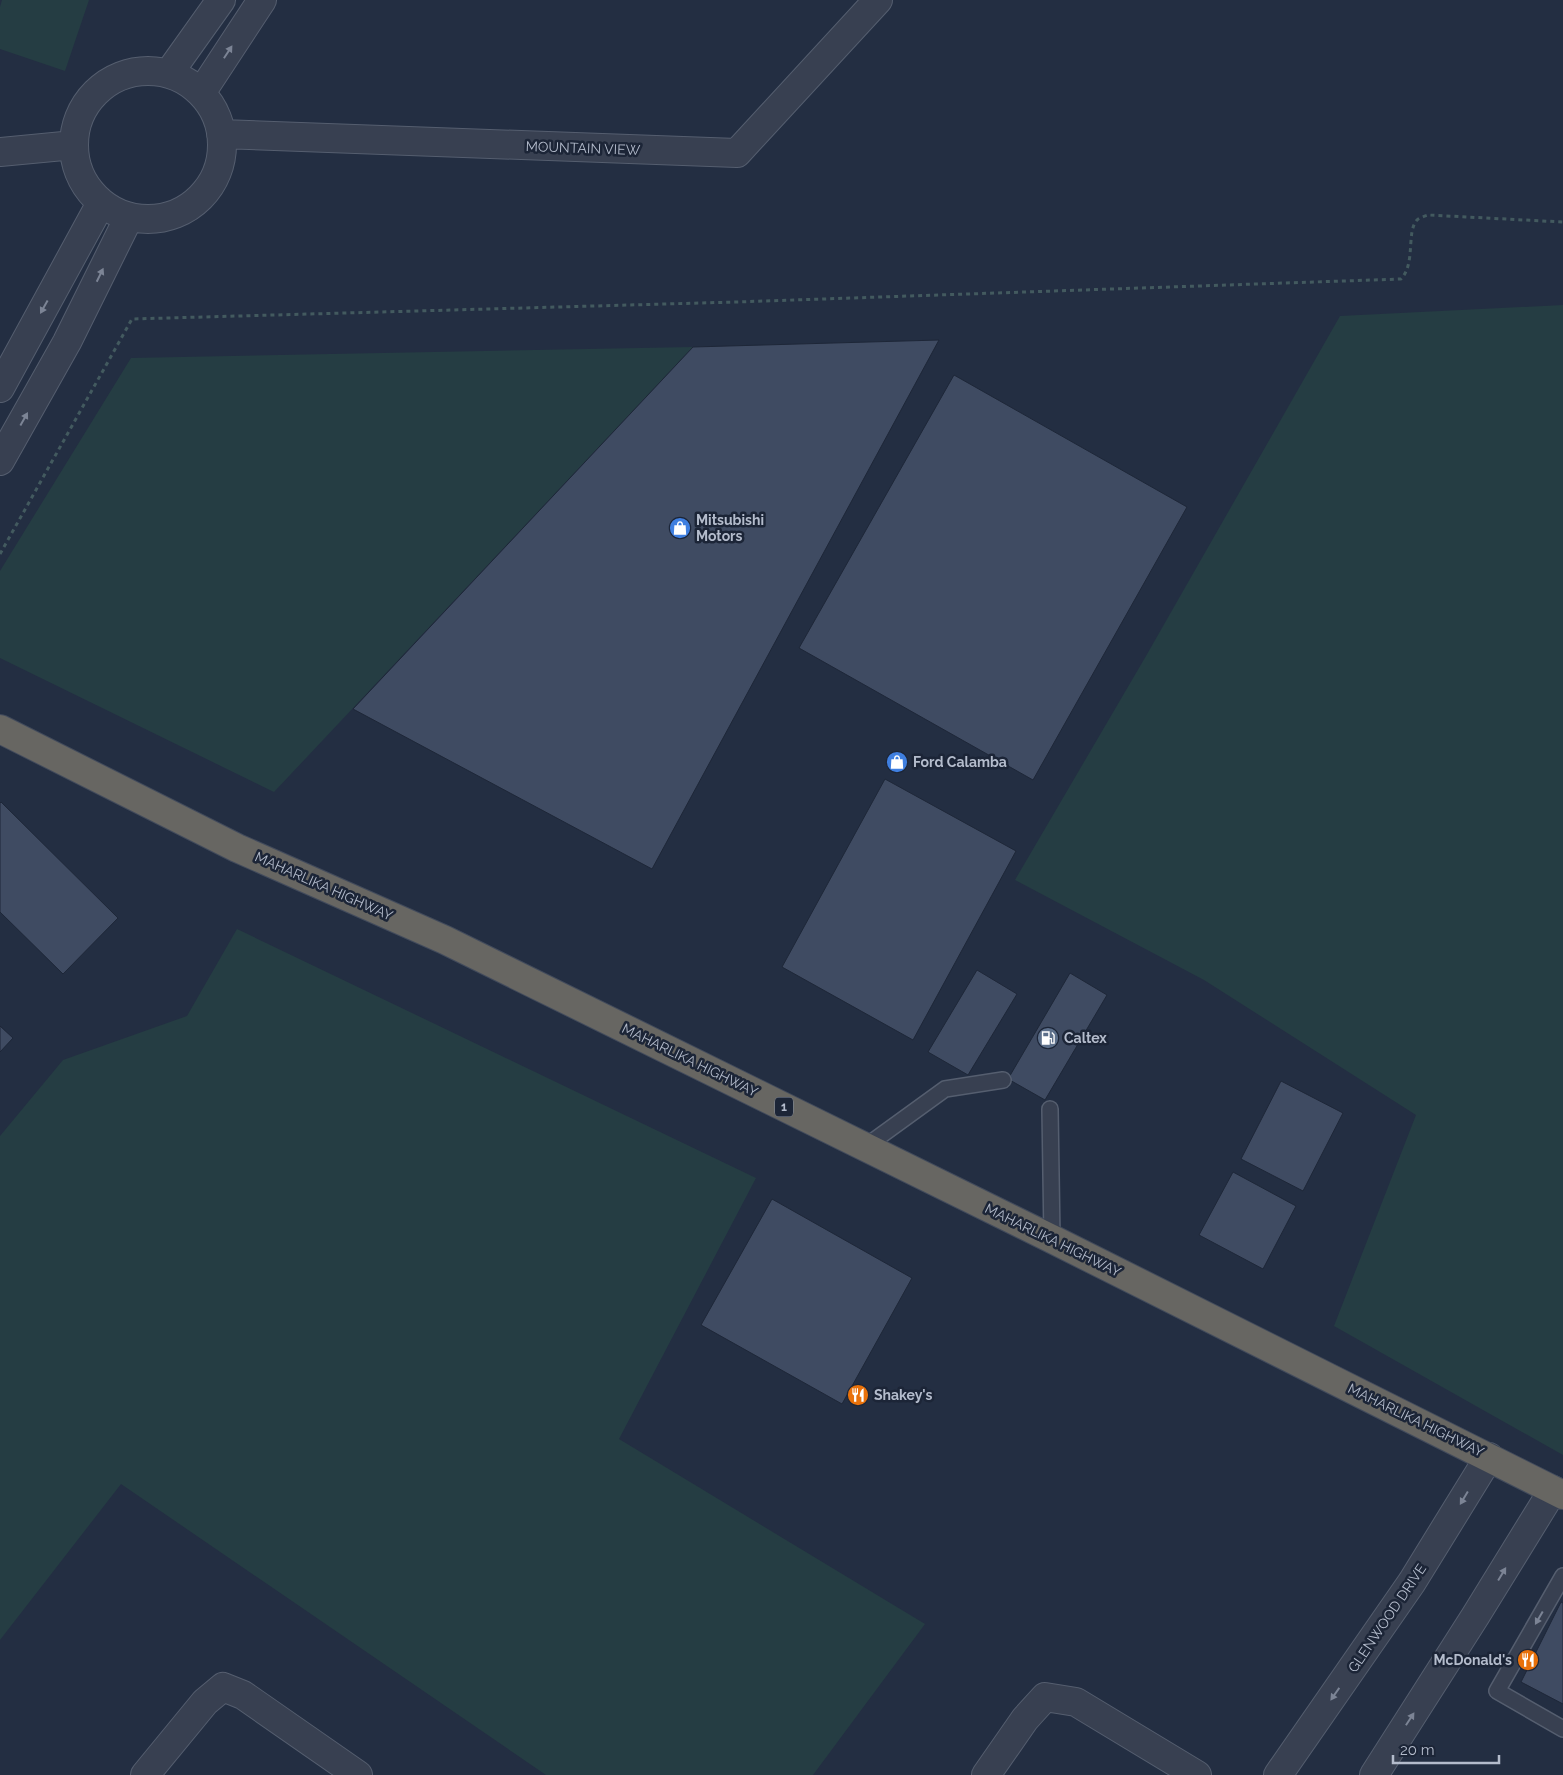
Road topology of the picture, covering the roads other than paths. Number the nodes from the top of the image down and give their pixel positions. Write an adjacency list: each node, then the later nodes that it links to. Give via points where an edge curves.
1 (221, 0): 4 (street)
2 (262, 0): 5 (street, one-way to 2)
3 (878, 0): 6 (street, MOUNTAIN VIEW, via 737,153)
4 (169, 74): 5 (street); 7 (street, via 146,71 124,75 104,86 88,102 78,122)
5 (201, 92): 6 (street, via 215,112)
6 (221, 134): 10 (street, via 221,158 213,181 198,200 177,214 153,219)
7 (74, 145): 8 (street); 9 (street, via 77,167 87,187)
8 (0, 152)
9 (101, 203): 10 (street); 11 (street, one-way to 11)
10 (129, 217): 12 (street, one-way to 10, via 67,342)
11 (0, 388)
12 (0, 462)
13 (0, 729): 16 (highway, MAHARLIKA HIGHWAY / 1, via 238,848 445,940)
14 (1003, 1080): 16 (lane, via 945,1089)
15 (1050, 1109): 17 (lane)
16 (865, 1147): 17 (highway, MAHARLIKA HIGHWAY / 1)
17 (1052, 1239): 18 (highway, MAHARLIKA HIGHWAY / 1)
18 (1489, 1456): 19 (highway, MAHARLIKA HIGHWAY / 1); 26 (street, GLENWOOD DRIVE, one-way to 26, via 1412,1582)
19 (1558, 1492): 27 (street, one-way to 19)
20 (1563, 1576): 21 (lane, one-way to 21, via 1497,1691)
21 (1563, 1729)
22 (145, 1775): 23 (street, via 205,1702 223,1687 243,1695)
23 (358, 1775)
24 (986, 1775): 25 (street, via 1025,1719 1045,1697 1076,1702)
25 (1197, 1775)
26 (1278, 1775)
27 (1374, 1775)

